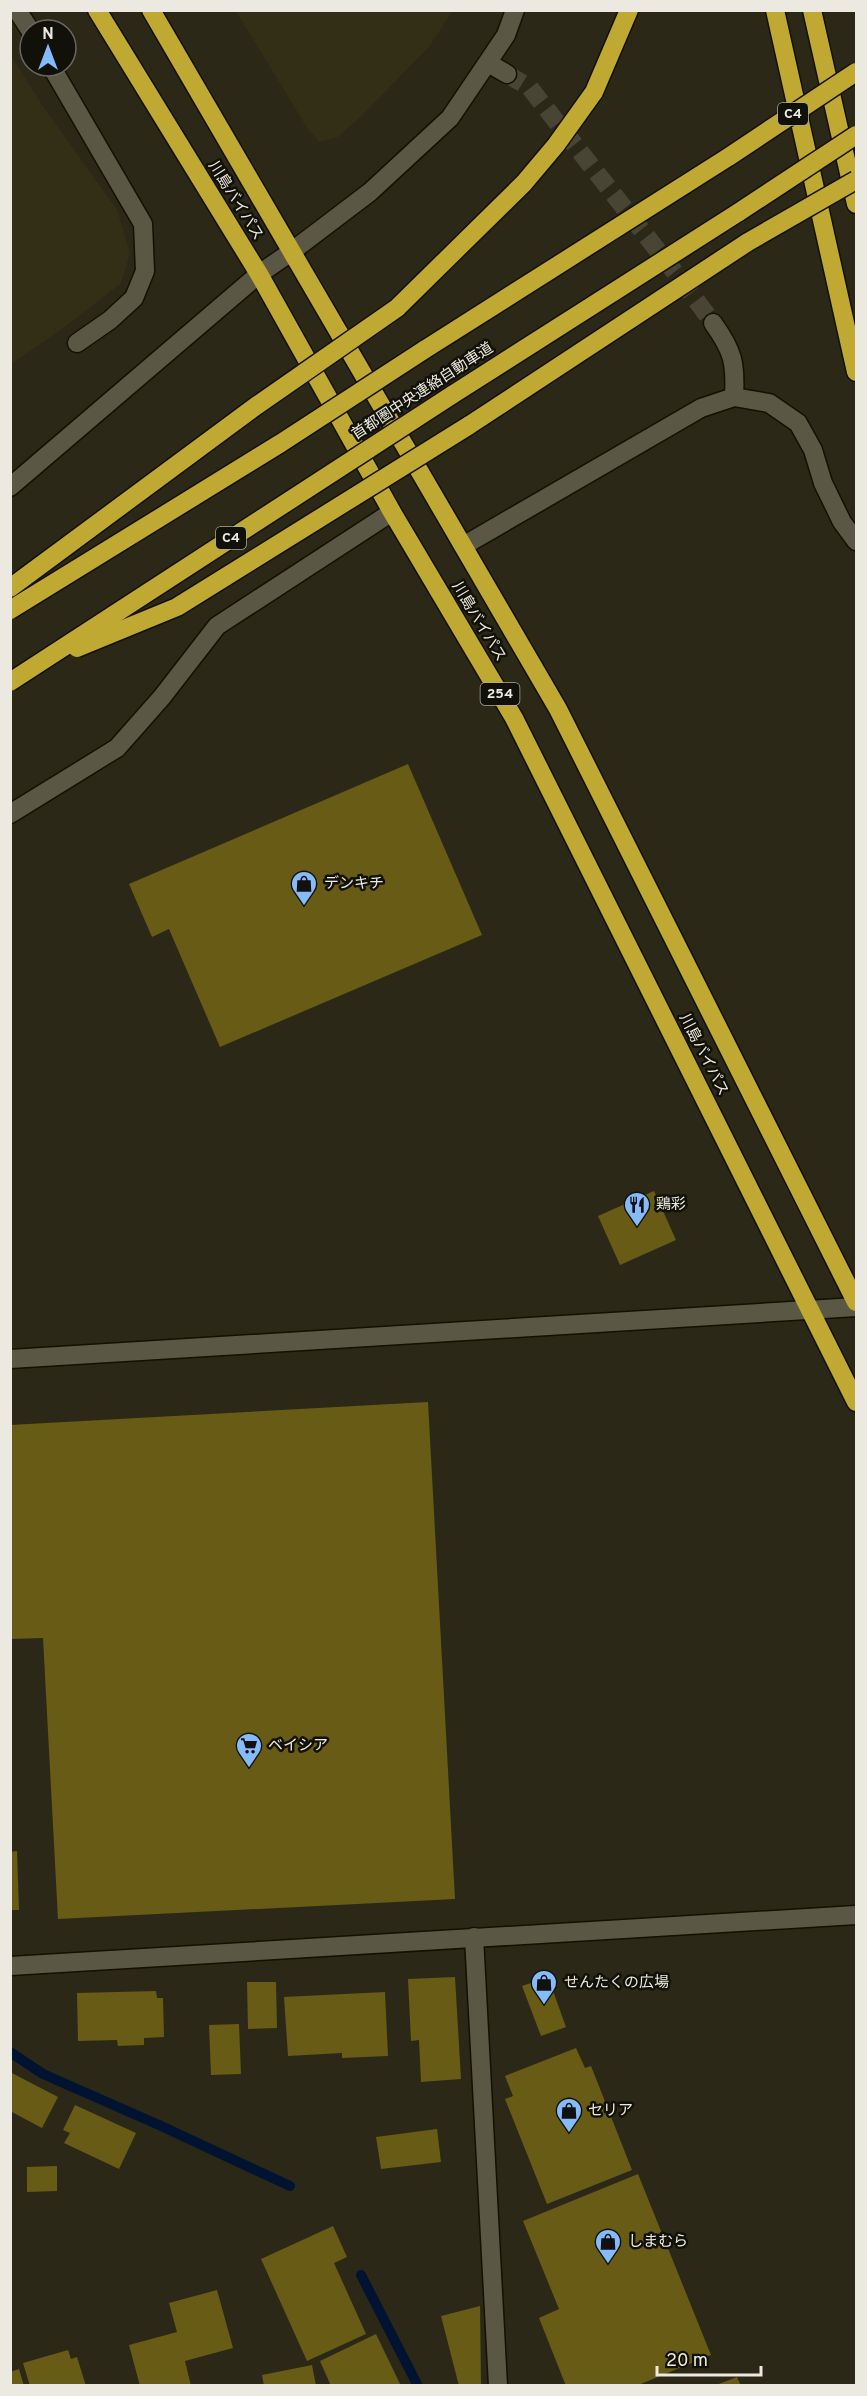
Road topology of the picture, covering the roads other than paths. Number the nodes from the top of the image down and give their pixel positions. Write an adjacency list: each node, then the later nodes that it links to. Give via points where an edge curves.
1 (97, 10): 15 (highway, 川島バイパス / 254)
2 (151, 10): 14 (highway, 川島バイパス / 254)
3 (515, 10): 7 (street, via 506,35)
4 (629, 10): 24 (highway, bridge, via 594,92 556,145 524,183 397,308 256,406)
5 (775, 10): 18 (highway)
6 (812, 10): 13 (highway)
7 (488, 63): 9 (street); 14 (street, via 450,118 370,192)
8 (856, 72): 25 (highway, C4, bridge, via 281,443)
9 (507, 74)
10 (58, 78): 17 (street, via 143,224 145,271 134,297)
11 (856, 135): 26 (highway, 首都圏中央連絡自動車道 / C4, bridge)
12 (856, 180): 26 (highway, C4, bridge, via 748,242 468,426 177,607)
13 (856, 204)
14 (291, 252): 15 (street); 23 (highway, 川島バイパス / 254)
15 (259, 274): 20 (street); 21 (highway, 川島バイパス / 254)
16 (713, 323): 19 (street, via 733,355)
17 (77, 343)
18 (856, 372)
19 (734, 397): 22 (street, via 769,402 798,423 837,512); 23 (street, via 701,408)
20 (10, 487)
21 (392, 512): 28 (street, via 217,626 117,748); 31 (highway, 川島バイパス / 254, via 514,718)
22 (856, 541)
23 (463, 546): 29 (highway, 川島バイパス / 254, via 558,709)
24 (10, 588)
25 (10, 610)
26 (34, 667): 27 (highway, 首都圏中央連絡自動車道 / C4, bridge)
27 (10, 682)
28 (10, 814)
29 (856, 1302)
30 (856, 1307): 31 (street)
31 (810, 1309): 32 (street); 33 (highway, 川島バイパス / 254)
32 (10, 1359)
33 (856, 1402)
34 (856, 1916): 35 (street)
35 (474, 1937): 36 (street); 37 (street)
36 (10, 1966)
37 (498, 2385)

